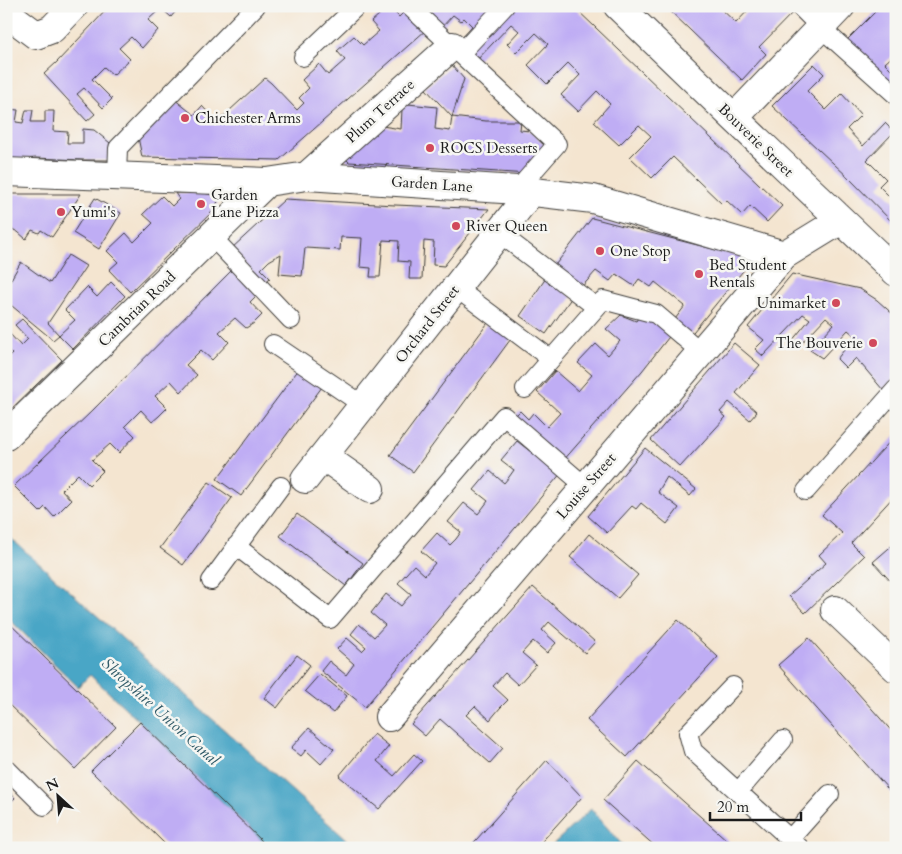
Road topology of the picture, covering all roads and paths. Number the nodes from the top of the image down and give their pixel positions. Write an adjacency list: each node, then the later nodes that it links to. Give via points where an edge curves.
1 (74, 6): 9 (street, via 52,29 36,35)
2 (256, 6): 16 (lane, via 118,148)
3 (357, 6): 12 (lane)
4 (409, 6): 11 (lane)
5 (505, 6): 11 (lane)
6 (618, 6): 14 (street, Bouverie Street)
7 (798, 6): 10 (lane)
8 (841, 6): 10 (street)
9 (6, 10)
10 (821, 28): 13 (lane); 14 (street)
11 (456, 50): 17 (street, Plum Terrace); 19 (lane, via 557,144)
12 (303, 58)
13 (896, 95)
14 (734, 118): 20 (street, Bouverie Street)
15 (6, 172): 16 (street, Garden Lane)
16 (117, 176): 18 (street, Garden Lane)
17 (307, 176): 18 (street, Garden Lane); 19 (street, Garden Lane)
18 (267, 182): 22 (street, Cambrian Road)
19 (524, 191): 21 (street, Orchard Street); 23 (street, Garden Lane, via 594,200)
20 (841, 220): 23 (street); 24 (street, Bouverie Street)
21 (499, 233): 25 (street, Orchard Street); 26 (lane)
22 (211, 236): 27 (lane); 34 (street, Cambrian Road)
23 (784, 255): 29 (street, Louise Street)
24 (896, 272)
25 (456, 288): 30 (lane); 33 (street, Orchard Street)
26 (596, 307): 29 (lane, via 602,300 656,314); 30 (lane)
27 (290, 320)
28 (273, 344): 33 (lane)
29 (701, 352): 37 (street, Louise Street)
30 (551, 359): 31 (lane)
31 (525, 389)
32 (896, 389): 39 (lane)
33 (363, 405): 35 (street, Orchard Street)
34 (6, 436)
35 (323, 456): 36 (street, Orchard Street); 38 (street)
36 (293, 483): 40 (lane)
37 (586, 487): 40 (lane, via 504,416 330,619); 45 (street, Louise Street)
38 (370, 488)
39 (806, 491)
40 (236, 546): 41 (lane)
41 (211, 581)
42 (834, 610): 43 (street)
43 (896, 668)
44 (733, 686): 48 (lane, via 688,733 692,751)
45 (389, 717)
46 (783, 740): 48 (lane)
47 (6, 768): 50 (lane)
48 (738, 792): 51 (lane)
49 (830, 794): 51 (lane)
50 (44, 806)
51 (795, 843)

